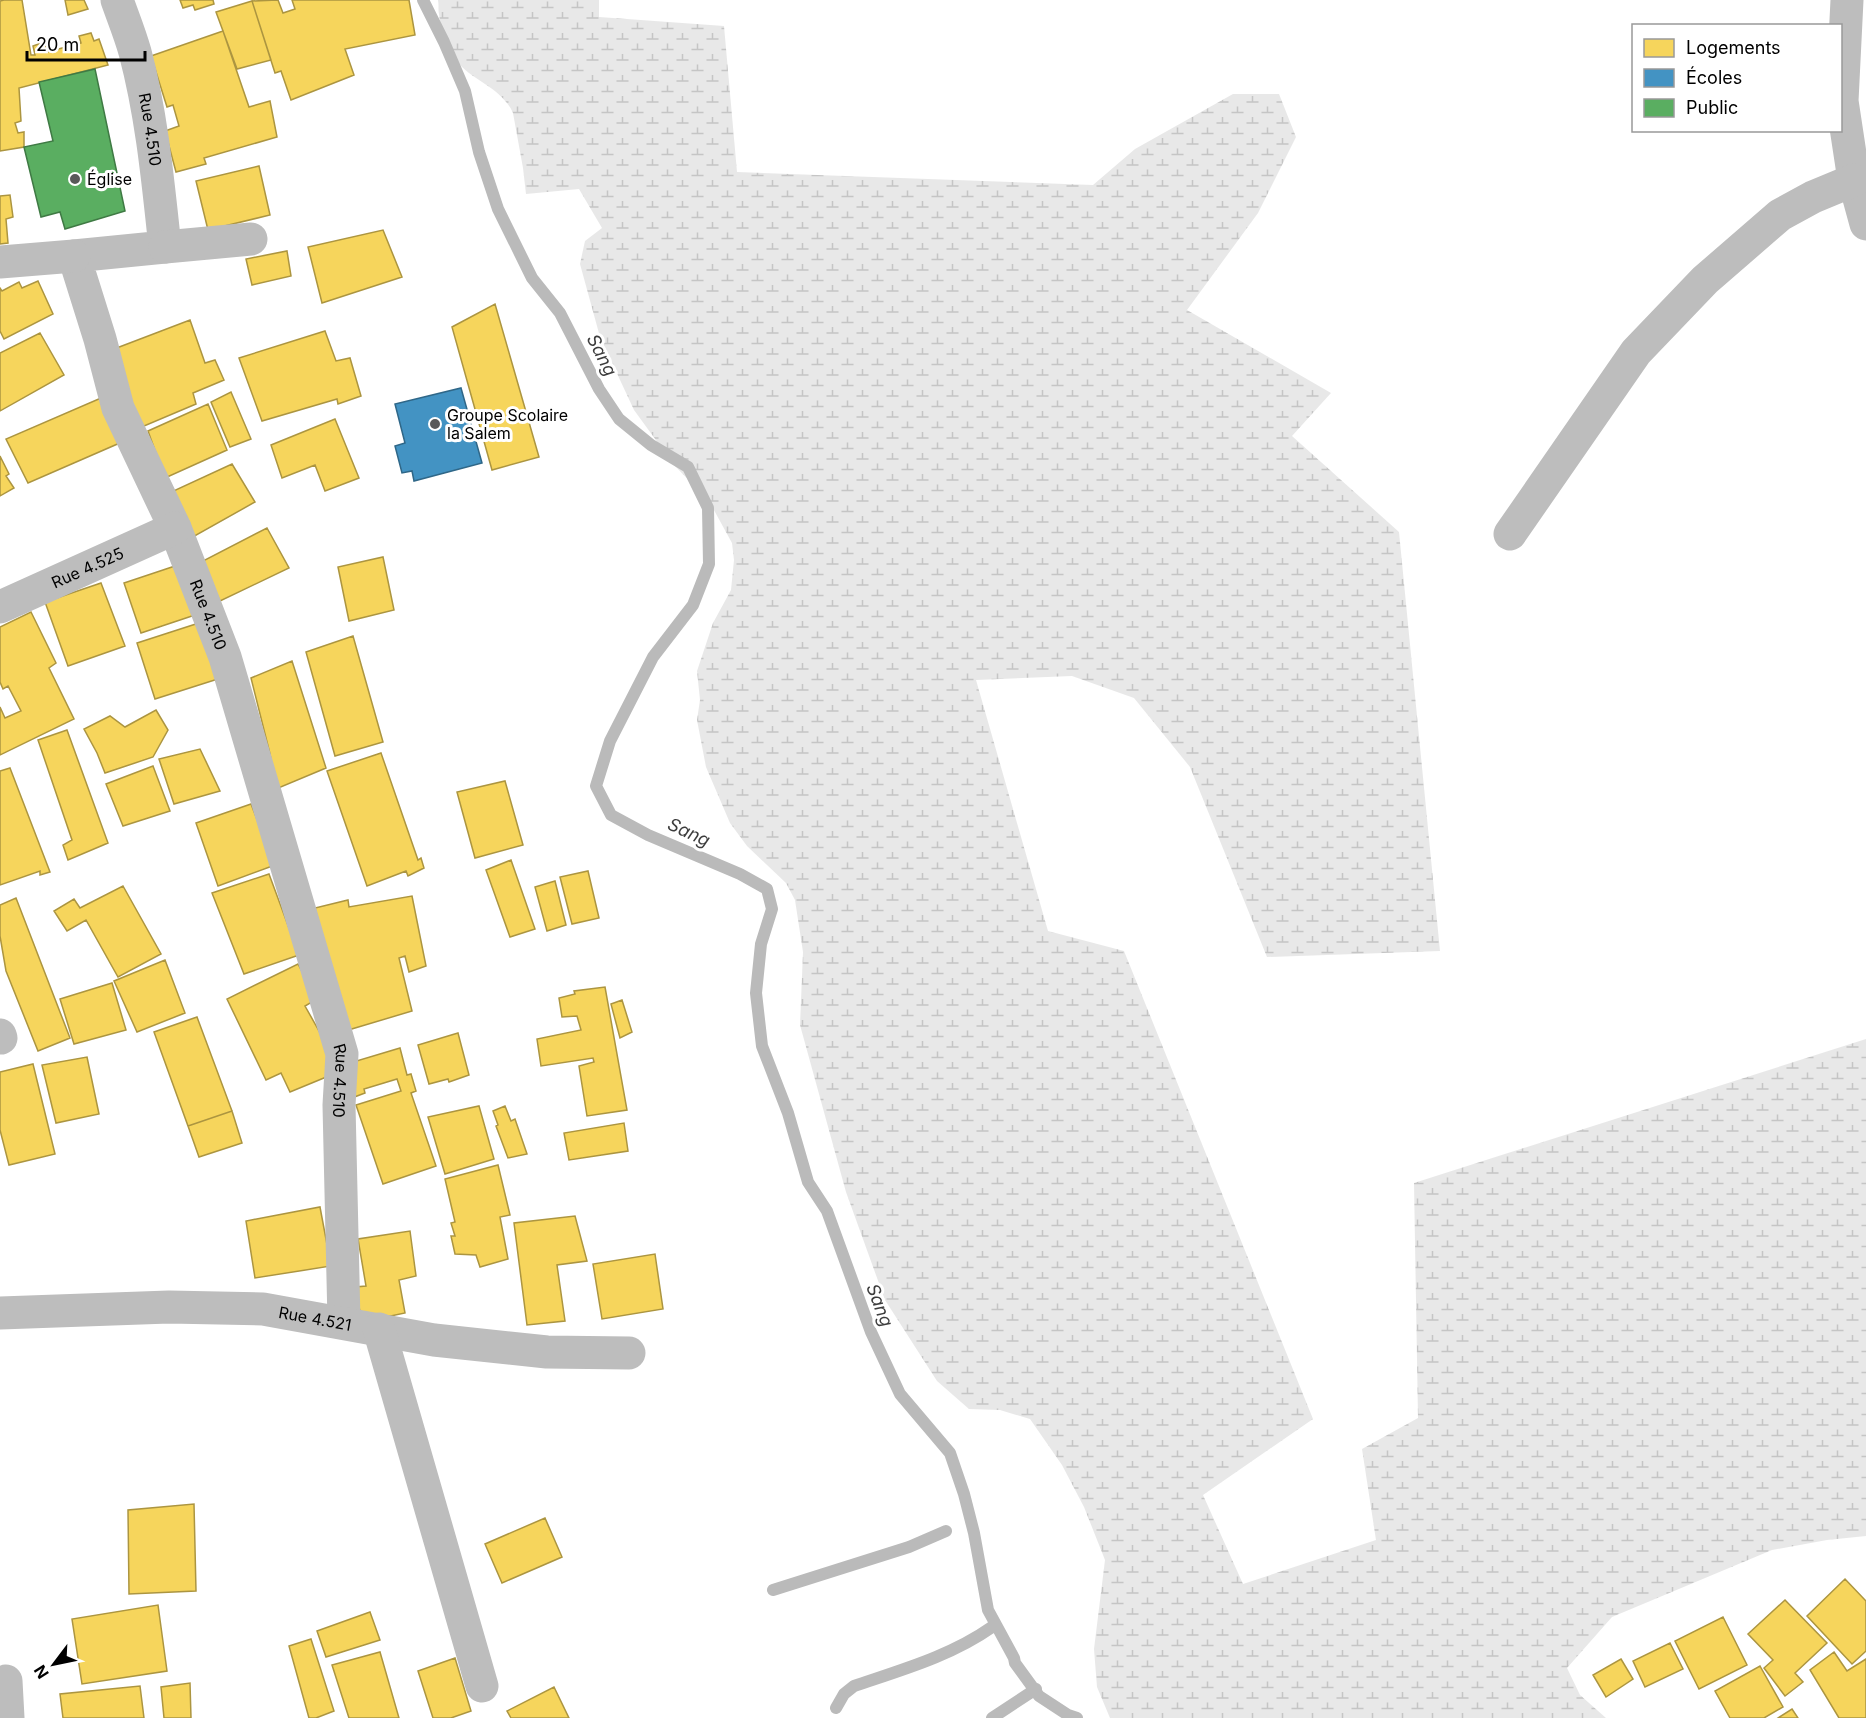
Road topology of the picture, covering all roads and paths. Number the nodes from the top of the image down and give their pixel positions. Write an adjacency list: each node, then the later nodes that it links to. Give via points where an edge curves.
1 (117, 0): 6 (street, Rue 4.510, via 146,96)
2 (1847, 0): 3 (street, via 1842,101)
3 (1854, 180): 4 (street); 10 (street, via 1780,215 1705,280 1636,352)
4 (1866, 224)
5 (251, 238): 6 (street)
6 (165, 248): 7 (street)
7 (74, 256): 8 (street); 9 (street, Rue 4.510, via 118,408)
8 (0, 262)
9 (175, 528): 11 (street, Rue 4.525); 13 (street, Rue 4.510, via 225,657 342,1054 339,1105)
10 (1510, 534)
11 (0, 607)
12 (0, 1313): 13 (street, Rue 4.521, via 169,1307 263,1309)
13 (344, 1322): 14 (street, Rue 4.521)
14 (379, 1329): 15 (street, Rue 4.521, via 434,1340 547,1352); 17 (street)
15 (629, 1353)
16 (6, 1681): 18 (street)
17 (482, 1686)
18 (8, 1718)

